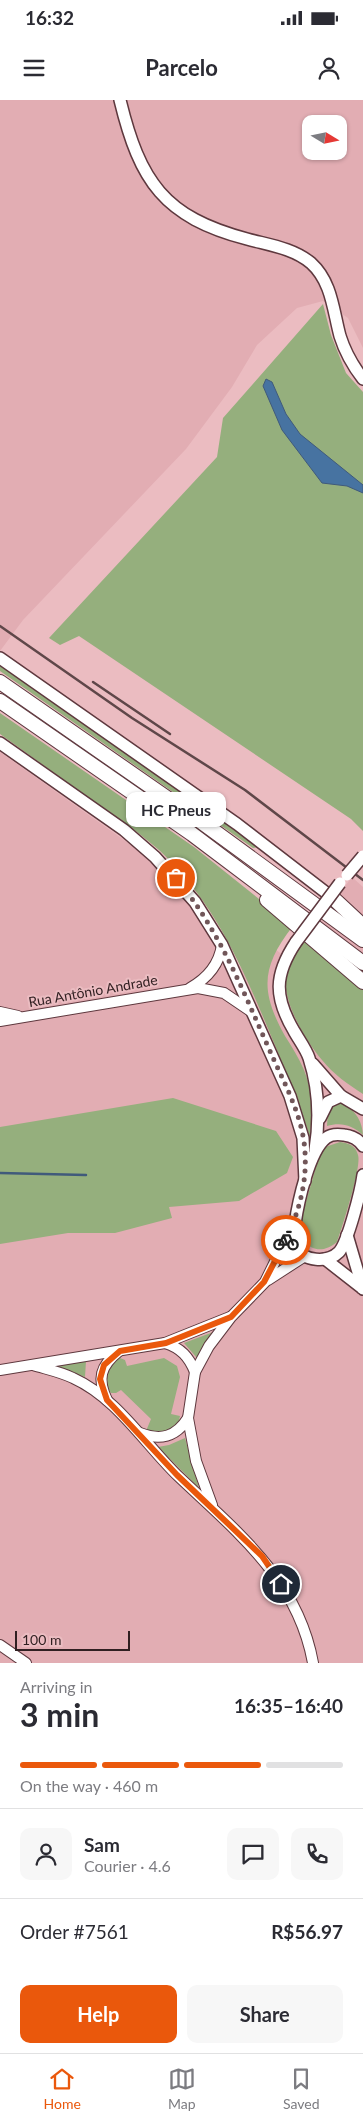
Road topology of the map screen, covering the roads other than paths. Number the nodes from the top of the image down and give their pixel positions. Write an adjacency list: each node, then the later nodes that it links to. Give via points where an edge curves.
1 (120, 100): 2 (main road, via 140,160 157,190 175,208 219,232 300,255 320,273 333,300 344,347)
2 (363, 379)
3 (0, 658): 9 (main road, via 238,824)
4 (0, 682): 11 (highway)
5 (0, 701): 7 (highway)
6 (0, 743): 12 (main road, via 124,830 155,857 195,902)
7 (192, 834): 13 (highway); 14 (highway)
8 (363, 856): 20 (main road, bridge, via 296,942 280,972 279,994 290,1024)
9 (333, 898): 10 (highway)
10 (363, 926)
11 (363, 940)
12 (222, 945): 15 (street, Rua Antônio Andrade, via 214,968); 17 (main road)
13 (363, 963)
14 (363, 982)
15 (190, 988): 17 (street, Rua Antônio Andrade, via 224,993); 18 (street, Rua Antônio Andrade)
16 (0, 1012): 18 (street)
17 (253, 1012): 28 (main road, via 300,1126 305,1150)
18 (24, 1017): 19 (street, Rua Antônio Andrade)
19 (0, 1021)
20 (309, 1057): 21 (main road); 24 (main road, via 318,1098)
21 (340, 1096): 22 (main road); 24 (main road, via 328,1102)
22 (360, 1108): 23 (main road)
23 (363, 1119)
24 (318, 1125): 26 (main road)
25 (363, 1146): 26 (main road, via 352,1136 335,1134 322,1142)
26 (314, 1155): 28 (main road)
27 (363, 1177): 30 (main road)
28 (305, 1181): 29 (main road)
29 (296, 1219): 31 (main road, via 294,1238); 33 (street)
30 (347, 1235): 32 (main road, via 339,1252); 34 (main road)
31 (305, 1256): 32 (main road); 33 (street)
32 (325, 1259): 34 (main road)
33 (264, 1282): 35 (street)
34 (363, 1289)
35 (231, 1317): 36 (street); 40 (street, via 209,1346)
36 (166, 1343): 37 (street); 40 (street, via 181,1350)
37 (120, 1351): 38 (street); 41 (street, via 101,1370 100,1379)
38 (33, 1364): 39 (street); 41 (street, via 73,1378)
39 (0, 1370)
40 (196, 1372): 42 (street)
41 (107, 1400): 43 (street)
42 (188, 1418): 43 (street, via 172,1436 154,1438); 44 (street, via 196,1461)
43 (137, 1432): 44 (street, via 177,1475)
44 (212, 1506): 47 (street, via 262,1556 286,1591 310,1645)
45 (0, 1645): 46 (street)
46 (26, 1663)
47 (313, 1663)

